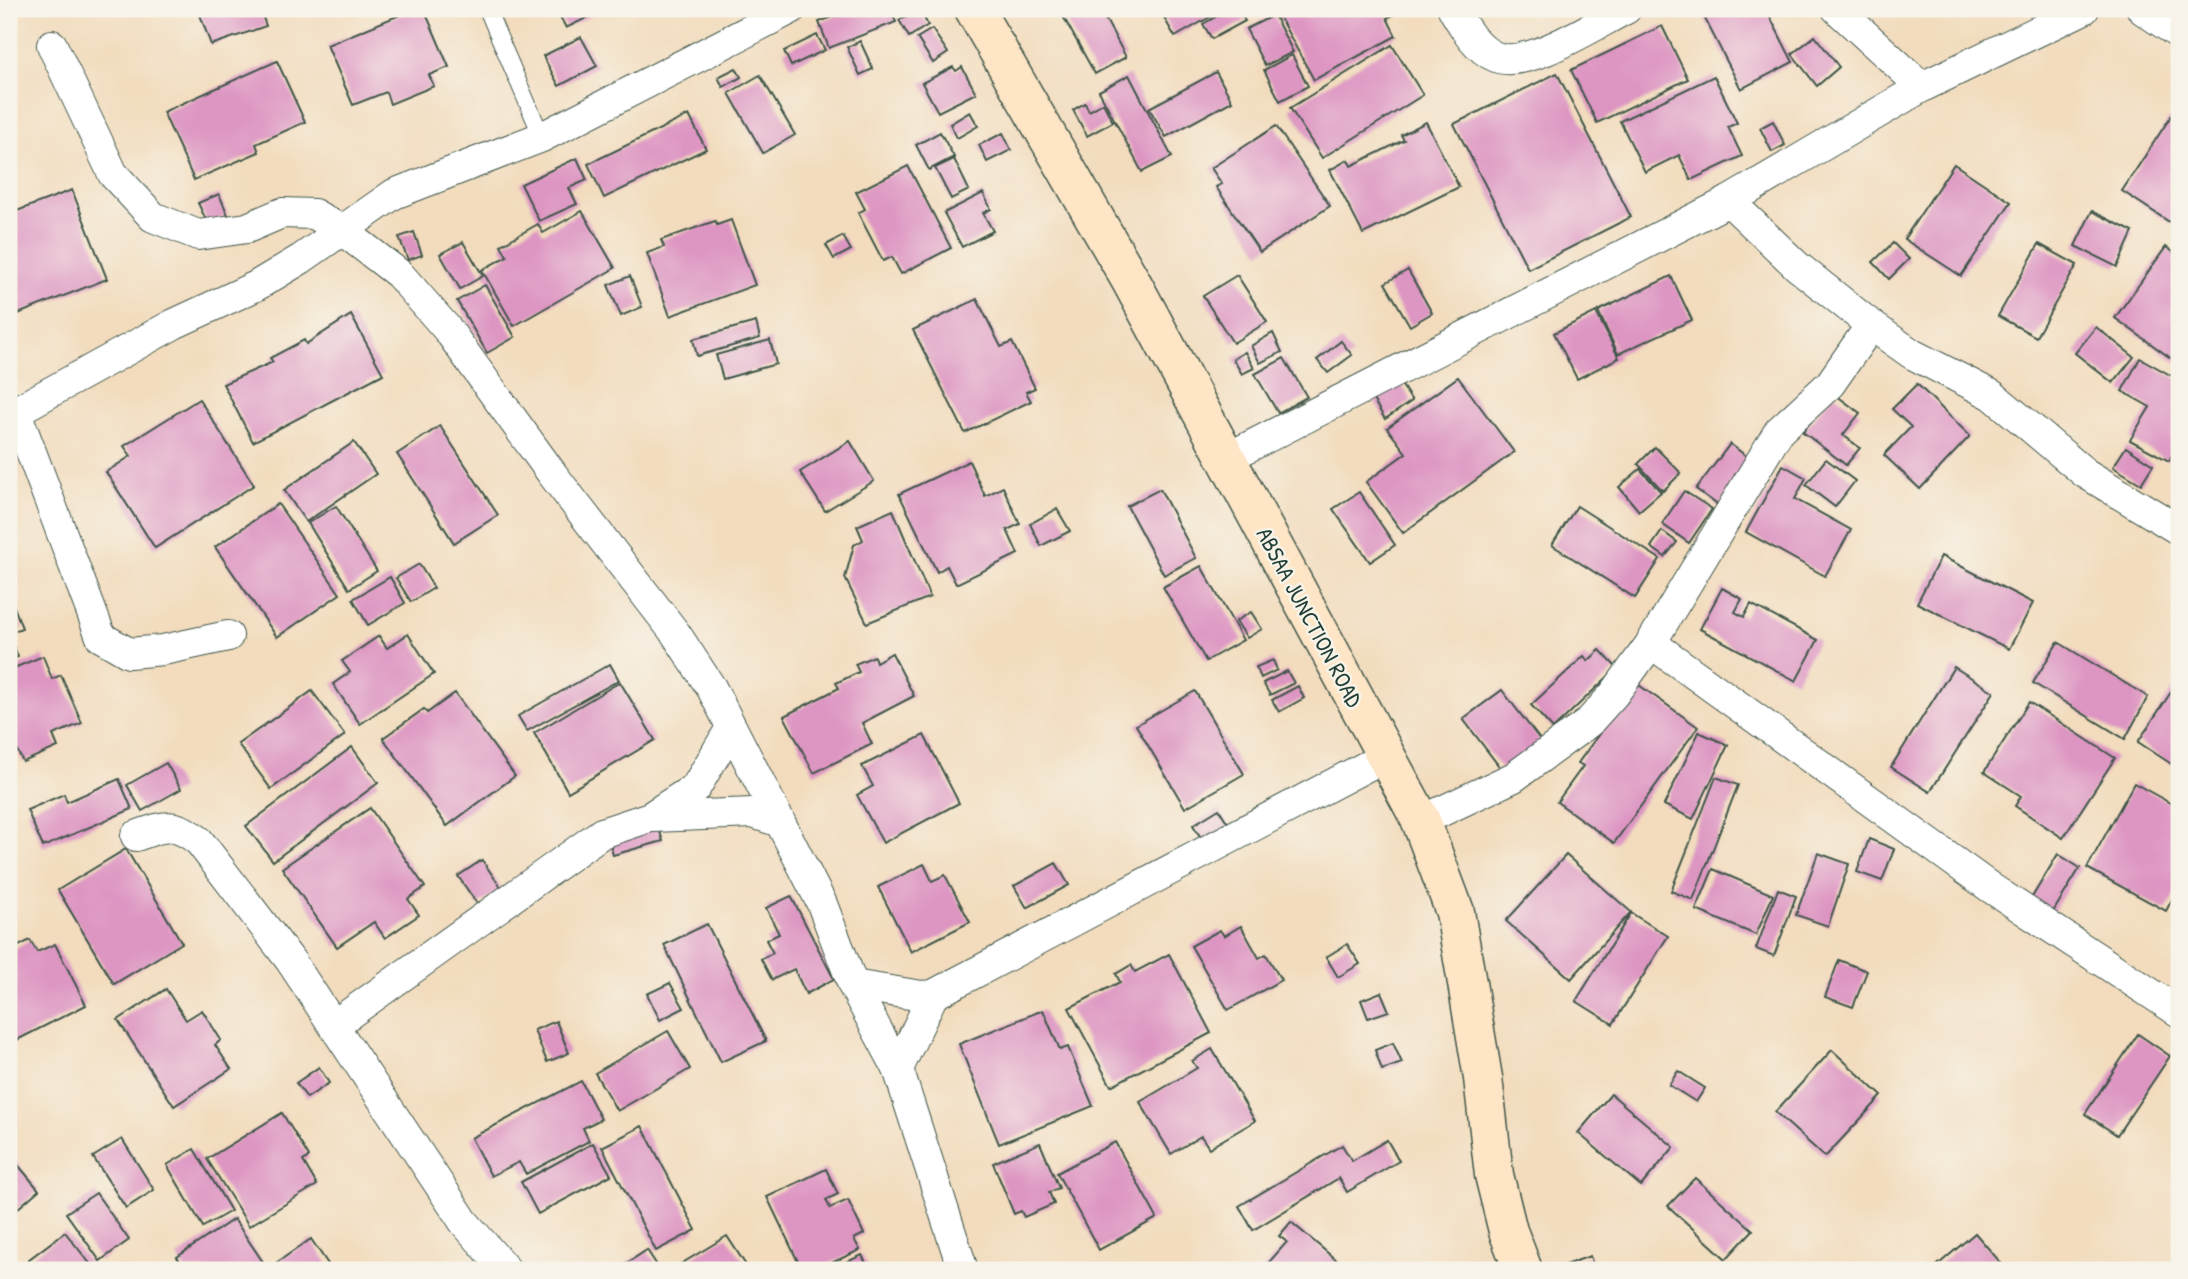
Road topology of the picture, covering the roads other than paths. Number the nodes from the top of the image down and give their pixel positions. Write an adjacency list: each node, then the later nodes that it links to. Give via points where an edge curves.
1 (487, 9): 12 (lane)
2 (791, 9): 12 (street)
3 (974, 9): 17 (street, ABSAA JUNCTION ROAD, via 1131,281)
4 (1453, 9): 5 (street, via 1469,36 1496,57 1527,58)
5 (1626, 9)
6 (1837, 9): 11 (street)
7 (2084, 9): 11 (street)
8 (2142, 9): 9 (street)
9 (2179, 34)
10 (52, 46): 14 (street, via 113,174 153,217 198,235 247,228 282,213 314,214)
11 (1922, 87): 13 (street)
12 (542, 137): 14 (street, via 394,194)
13 (1729, 201): 15 (street, via 1797,266); 17 (street)
14 (342, 230): 16 (street, via 256,286 174,324); 21 (street, via 398,274 448,330 676,634)
15 (1871, 325): 18 (street, via 1912,354 1992,395 2085,473); 20 (street, via 1830,384 1779,431)
16 (13, 413): 19 (street, via 101,637 129,653)
17 (1225, 459): 22 (street, ABSAA JUNCTION ROAD)
18 (2179, 530)
19 (228, 636)
20 (1651, 643): 24 (street, via 1588,723 1514,777); 29 (street, via 1991,888)
21 (731, 727): 23 (street, via 696,787); 25 (street)
22 (1386, 756): 24 (street, ABSAA JUNCTION ROAD); 28 (street)
23 (650, 817): 25 (street, via 753,813); 30 (street, via 602,833)
24 (1421, 821): 34 (street, ABSAA JUNCTION ROAD, via 1455,912 1494,1175)
25 (780, 822): 27 (street, via 822,904)
26 (136, 836): 30 (street, via 166,825 185,830 199,841)
27 (853, 985): 28 (street); 31 (street)
28 (933, 995): 31 (street)
29 (2179, 1012)
30 (334, 1025): 32 (street, via 464,1222)
31 (898, 1069): 33 (street)
32 (506, 1270)
33 (963, 1270)
34 (1523, 1270)

